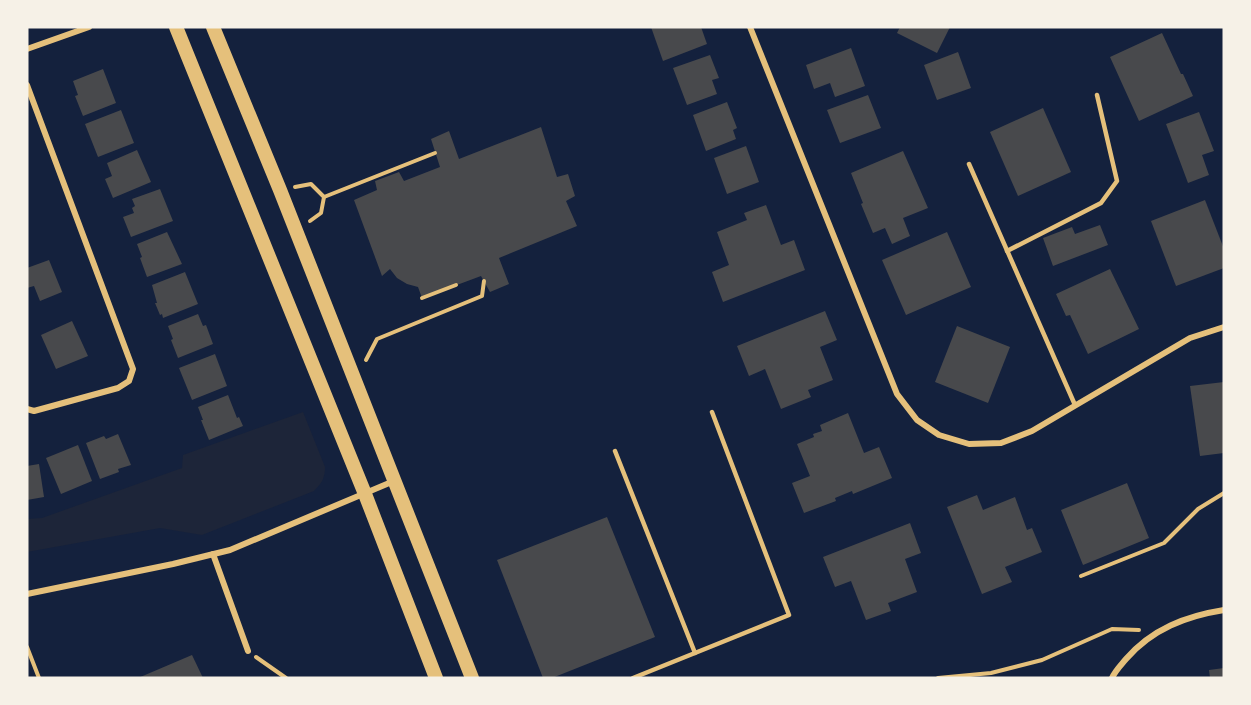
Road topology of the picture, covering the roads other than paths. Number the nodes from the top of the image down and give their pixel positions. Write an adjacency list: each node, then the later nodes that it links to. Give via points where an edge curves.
1 (89, 27): 5 (street)
2 (176, 27): 16 (main road)
3 (213, 27): 15 (main road)
4 (750, 27): 11 (street, via 897,394 917,420 939,435 969,444 1001,443 1032,431)
5 (27, 50)
6 (27, 85): 12 (street, via 133,369 129,381 118,388 34,411)
7 (1097, 95): 9 (lane, via 1117,181 1101,203)
8 (969, 164): 9 (lane)
9 (1007, 251): 11 (lane)
10 (1224, 327): 11 (street, via 1190,338)
11 (1075, 405)
12 (27, 409)
13 (712, 412): 21 (lane, via 789,615)
14 (615, 451): 21 (lane)
15 (394, 481): 16 (street); 23 (main road)
16 (364, 494): 17 (street); 22 (main road)
17 (213, 554): 18 (street); 20 (street)
18 (27, 594)
19 (1224, 610): 25 (street, via 1187,618 1159,631 1134,650)
20 (249, 651)
21 (695, 653): 24 (lane)
22 (436, 678)
23 (472, 678)
24 (633, 678)
25 (1112, 678)

